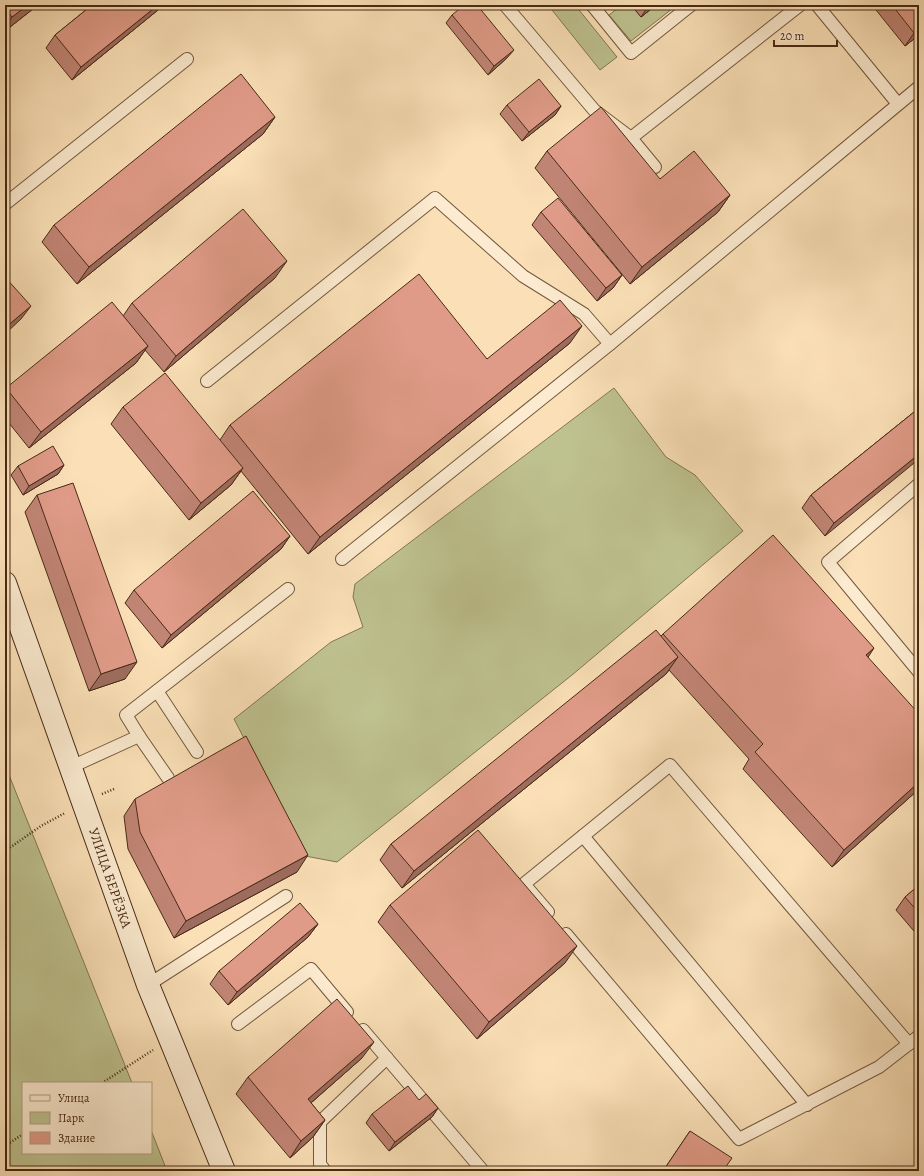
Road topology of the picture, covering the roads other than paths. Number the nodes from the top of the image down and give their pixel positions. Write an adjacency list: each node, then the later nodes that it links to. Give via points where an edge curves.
1 (506, 5): 9 (lane, via 594,110)
2 (592, 5): 3 (lane, via 631,53)
3 (691, 5)
4 (800, 5): 9 (lane)
5 (817, 5): 8 (lane)
6 (187, 59): 11 (lane)
7 (919, 87): 8 (lane)
8 (898, 104): 12 (lane)
9 (631, 138): 10 (lane)
10 (655, 167)
11 (5, 204)
12 (610, 344): 13 (lane, via 584,314 523,276 435,198); 15 (lane)
13 (207, 381)
14 (919, 484): 18 (lane, via 828,562)
15 (342, 559)
16 (5, 583): 22 (main road, УЛИЦА БЕРЁЗКА)
17 (288, 589): 19 (lane)
18 (919, 672)
19 (157, 691): 20 (lane, via 126,715); 21 (lane)
20 (139, 736): 22 (lane); 23 (lane)
21 (197, 752)
22 (71, 768): 26 (main road, УЛИЦА БЕРЁЗКА)
23 (168, 778)
24 (583, 836): 29 (lane, via 670,765); 31 (lane); 31 (lane, via 524,884 739,1139)
25 (286, 896): 26 (lane)
26 (148, 985): 32 (main road, УЛИЦА БЕРЁЗКА)
27 (238, 1024): 30 (lane, via 311,969)
28 (919, 1036): 29 (lane)
29 (909, 1044): 31 (lane, via 880,1067)
30 (387, 1058): 33 (lane, via 320,1122 320,1164); 34 (lane)
31 (807, 1104)
32 (224, 1171)
33 (325, 1171)
34 (483, 1171)

